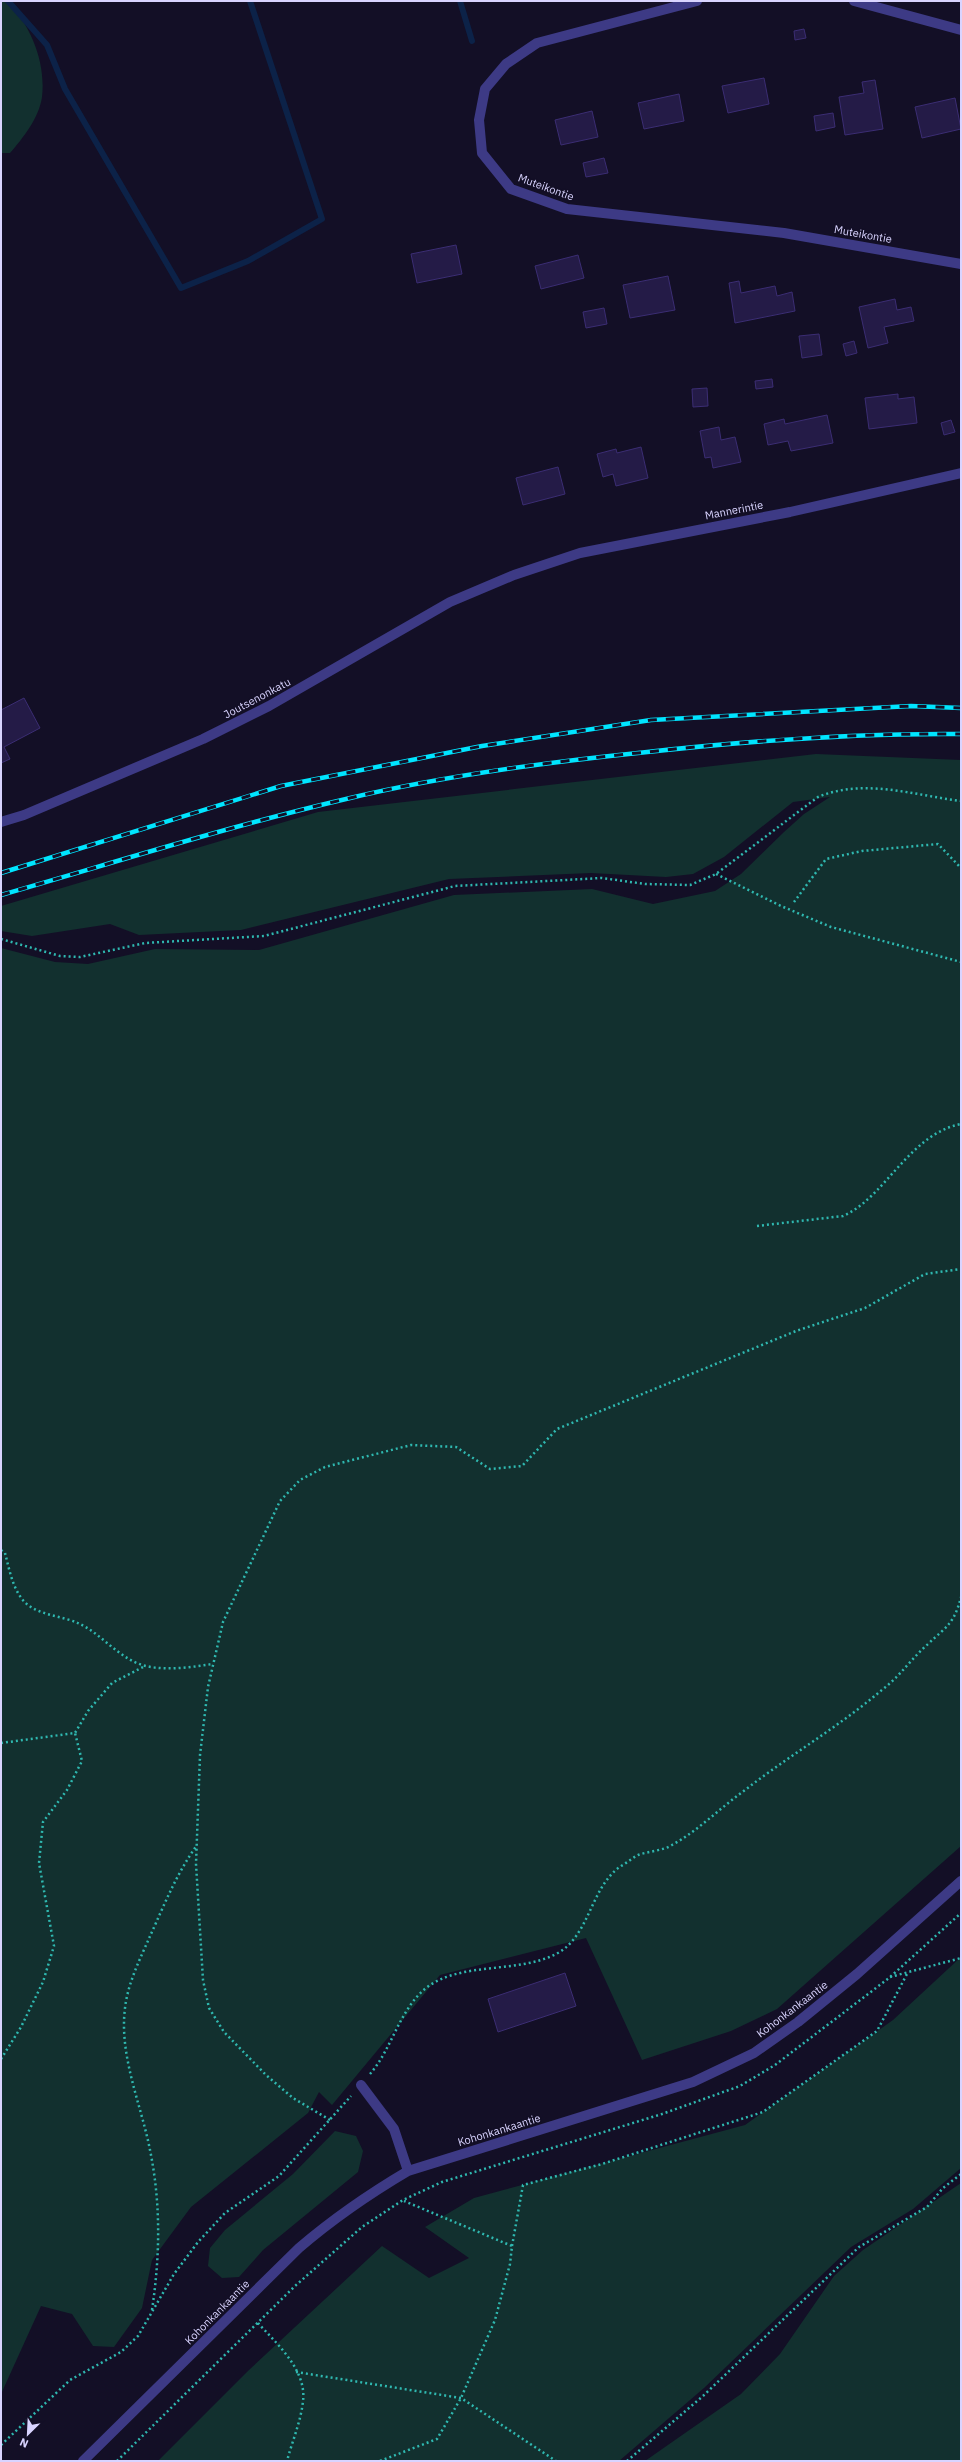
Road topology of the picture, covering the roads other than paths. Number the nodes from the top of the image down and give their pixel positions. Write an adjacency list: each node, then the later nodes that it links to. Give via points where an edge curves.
1 (697, 1): 4 (street, Muteikontie, via 537,43 506,64 485,89 479,120 482,153 511,189 567,209 784,233)
2 (854, 1): 3 (street)
3 (961, 30)
4 (961, 264)
5 (961, 473): 6 (street, Mannerintie, via 790,512 580,553)
6 (514, 575): 7 (street, Joutsenonkatu, via 450,602 269,706 203,739 24,815)
7 (1, 822)
8 (961, 1881): 10 (street, Kohonkankaantie, via 857,1974 798,2022 754,2053 693,2082)
9 (361, 2085): 10 (street, via 394,2129)
10 (408, 2171): 11 (street, Kohonkankaantie, via 367,2195 299,2248)
11 (83, 2461)

